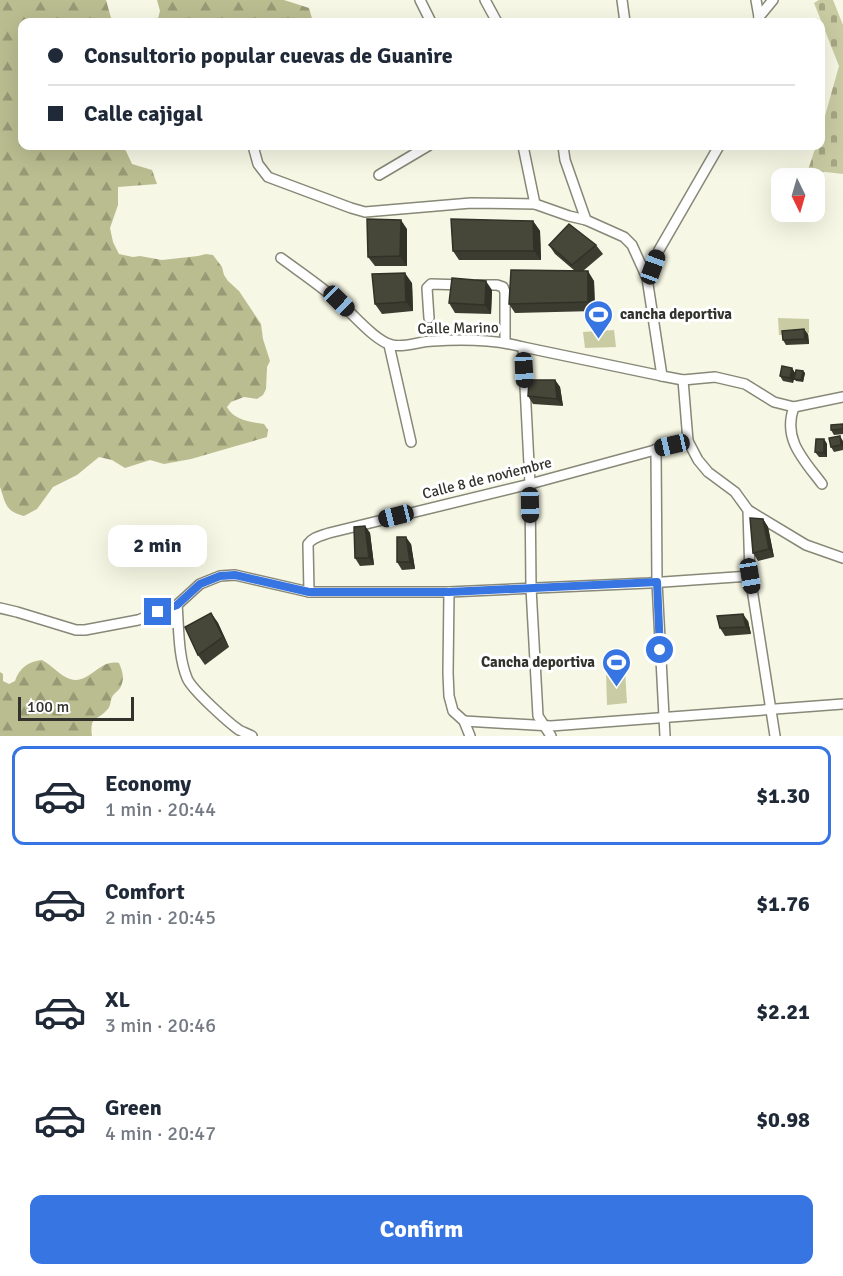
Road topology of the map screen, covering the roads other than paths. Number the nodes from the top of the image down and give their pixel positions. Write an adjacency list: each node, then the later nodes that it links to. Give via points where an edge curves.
1 (420, 0): 6 (street)
2 (484, 0): 7 (street)
3 (622, 0): 8 (street)
4 (756, 0): 9 (street)
5 (773, 0): 10 (street)
6 (429, 18)
7 (495, 18)
8 (624, 18)
9 (758, 18)
10 (760, 18)
11 (254, 150): 17 (street, via 268,177 365,212 471,203)
12 (421, 150): 16 (street)
13 (525, 150): 17 (street)
14 (564, 150): 18 (street)
15 (717, 150): 20 (street)
16 (379, 175)
17 (536, 204): 18 (street)
18 (586, 220): 20 (street, via 629,241)
19 (281, 258): 23 (street)
20 (646, 278): 25 (street)
21 (429, 318): 22 (street, via 426,293 431,285 497,285 505,292)
22 (505, 342): 23 (street, Calle Marino); 24 (street, Calle Marino)
23 (389, 345): 30 (street)
24 (523, 347): 25 (street, Calle Marino); 32 (street)
25 (663, 376): 26 (street)
26 (683, 380): 28 (street, via 715,377 745,384 774,402); 29 (street)
27 (843, 397): 28 (street)
28 (794, 407): 33 (street, via 790,418 793,440)
29 (688, 441): 31 (street, Calle 8 de noviembre); 34 (street, via 708,472 735,492)
30 (411, 442)
31 (656, 449): 32 (street, Calle 8 de noviembre); 37 (street)
32 (530, 484): 38 (street); 39 (street, Calle 8 de noviembre, via 316,537 308,544)
33 (822, 484)
34 (748, 510): 35 (street, via 806,545); 36 (street)
35 (843, 558)
36 (750, 576): 37 (street); 44 (street)
37 (657, 582): 38 (street); 45 (street)
38 (531, 588): 40 (street); 47 (street, via 538,716)
39 (309, 592): 40 (street); 41 (street, via 235,575 220,576 200,584)
40 (449, 592): 46 (street, via 449,696 453,711)
41 (177, 605): 42 (street, via 138,620 85,630); 48 (street, via 188,681 239,729)
42 (0, 608)
43 (843, 704): 44 (street)
44 (771, 710): 45 (street); 52 (street)
45 (664, 718): 47 (street); 51 (street)
46 (464, 721): 47 (street); 49 (street)
47 (545, 725): 50 (street)
48 (252, 736)
49 (470, 736)
50 (551, 736)
51 (665, 736)
52 (775, 736)

